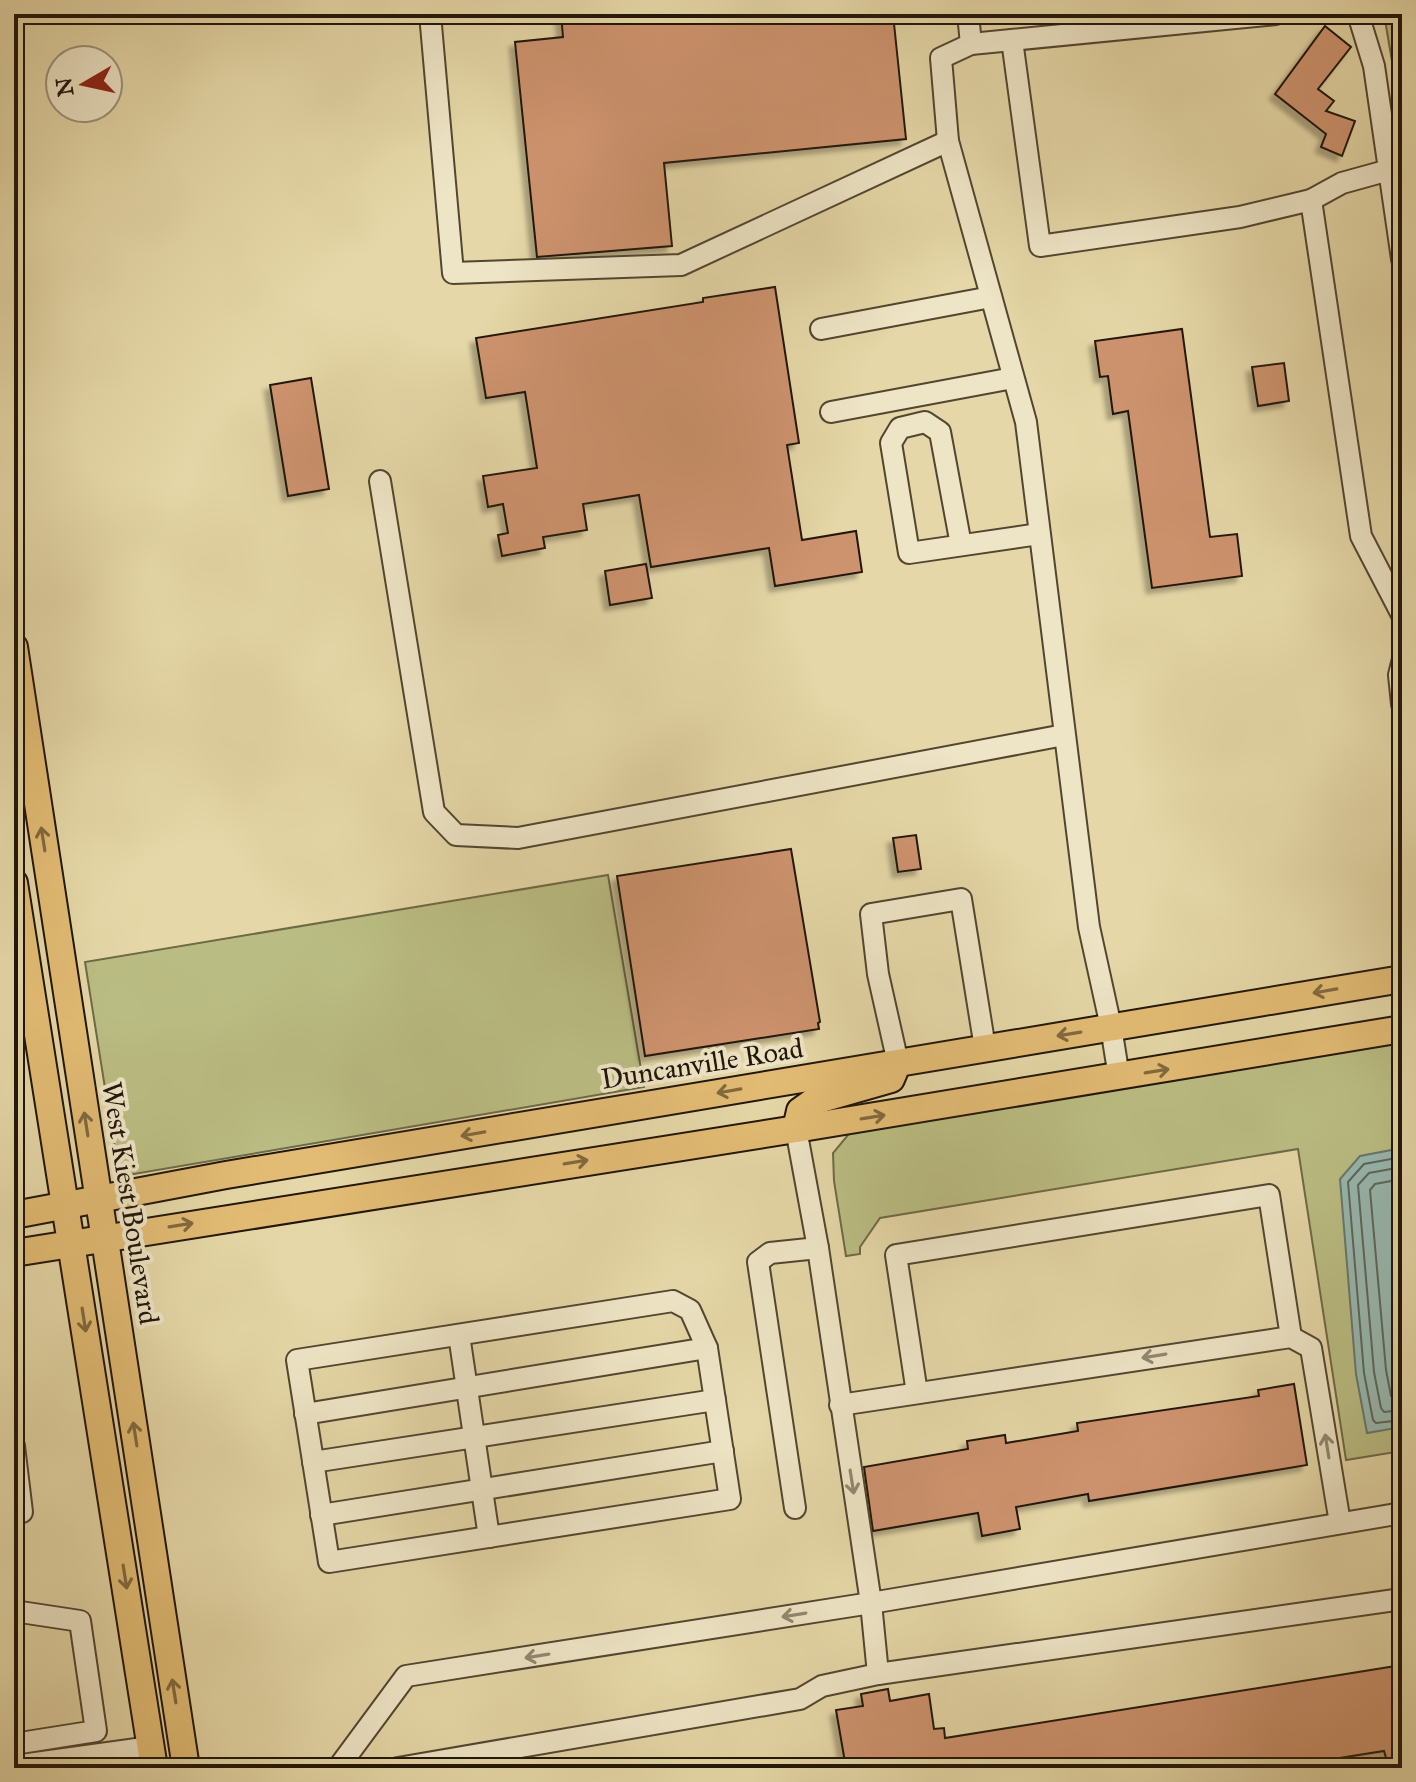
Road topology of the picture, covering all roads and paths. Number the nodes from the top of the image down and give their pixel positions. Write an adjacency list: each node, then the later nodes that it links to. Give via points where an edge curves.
1 (430, 14): 8 (street, via 453,273 681,265)
2 (968, 14): 7 (street)
3 (1276, 14): 5 (street)
4 (1358, 14): 9 (street, via 1374,66)
5 (1120, 22): 6 (street)
6 (1012, 40): 7 (street); 10 (street, via 1040,246 1240,217)
7 (971, 44): 8 (street, via 941,58)
8 (948, 141): 12 (street)
9 (1389, 170): 10 (street, via 1342,183); 11 (street)
10 (1311, 200): 19 (street, via 1361,536)
11 (1402, 259)
12 (991, 297): 13 (street); 14 (street)
13 (821, 329)
14 (1013, 378): 15 (street); 17 (street, via 1026,422)
15 (831, 412)
16 (380, 481): 23 (street, via 434,812 456,835 518,838)
17 (1039, 534): 18 (street); 23 (street)
18 (961, 545): 18 (street, via 909,553 891,443 900,428 925,422 940,432)
19 (1402, 615)
20 (14, 647): 24 (main road, West Kiest Boulevard, one-way to 20)
21 (1402, 663): 22 (street)
22 (1402, 704)
23 (1064, 735): 27 (street, via 1089,927)
24 (49, 876): 25 (main road); 34 (main road, West Kiest Boulevard, one-way to 24)
25 (14, 882): 35 (main road)
26 (1402, 979): 27 (main road, Duncanville Road, one-way to 27)
27 (1111, 1027): 29 (main road, Duncanville Road, one-way to 29); 31 (street)
28 (1402, 1029): 31 (main road, one-way to 28)
29 (985, 1048): 30 (main road, Duncanville Road); 30 (street, via 961,899 871,914)
30 (898, 1063): 32 (main road, Duncanville Road); 33 (main road, via 891,1079 814,1101 800,1111)
31 (1119, 1077): 33 (main road, one-way to 31)
32 (783, 1082): 33 (main road); 34 (main road, Duncanville Road, one-way to 34)
33 (796, 1129): 37 (main road, one-way to 33); 39 (street)
34 (98, 1201): 35 (main road, Duncanville Road); 37 (main road, West Kiest Boulevard)
35 (64, 1207): 36 (main road, Duncanville Road); 38 (main road)
36 (14, 1215)
37 (104, 1237): 38 (main road); 67 (main road, West Kiest Boulevard, one-way to 37)
38 (71, 1243): 40 (main road); 65 (main road, one-way to 65)
39 (818, 1248): 47 (street); 54 (street, via 770,1253 758,1262)
40 (14, 1253)
41 (459, 1335): 43 (street, via 673,1301 690,1310); 44 (street); 48 (street, via 297,1360)
42 (1291, 1337): 45 (street, one-way to 45); 45 (street, via 1269,1195 896,1255); 58 (street, one-way to 42, via 1311,1348)
43 (707, 1348): 44 (street); 46 (street)
44 (467, 1387): 48 (street); 49 (street)
45 (917, 1393): 47 (street)
46 (715, 1400): 49 (street); 51 (street)
47 (840, 1405): 61 (street, one-way to 61)
48 (305, 1414): 52 (street)
49 (475, 1437): 52 (street); 53 (street)
50 (14, 1446): 55 (street, via 22,1512)
51 (723, 1451): 53 (street); 59 (street, via 730,1499)
52 (313, 1462): 57 (street)
53 (482, 1489): 57 (street); 59 (street)
54 (795, 1508)
55 (14, 1512)
56 (1402, 1513): 58 (street)
57 (321, 1515): 59 (street, via 329,1562)
58 (1340, 1523): 61 (street)
59 (489, 1537)
60 (1402, 1599): 63 (street)
61 (871, 1603): 63 (street); 68 (street, one-way to 68, via 406,1676)
62 (14, 1611): 64 (street, via 80,1621 96,1731)
63 (878, 1674): 69 (street, via 822,1686 800,1699)
64 (14, 1744)
65 (152, 1758): 66 (street)
66 (14, 1766)
67 (186, 1768)
68 (338, 1768)
69 (398, 1768)

